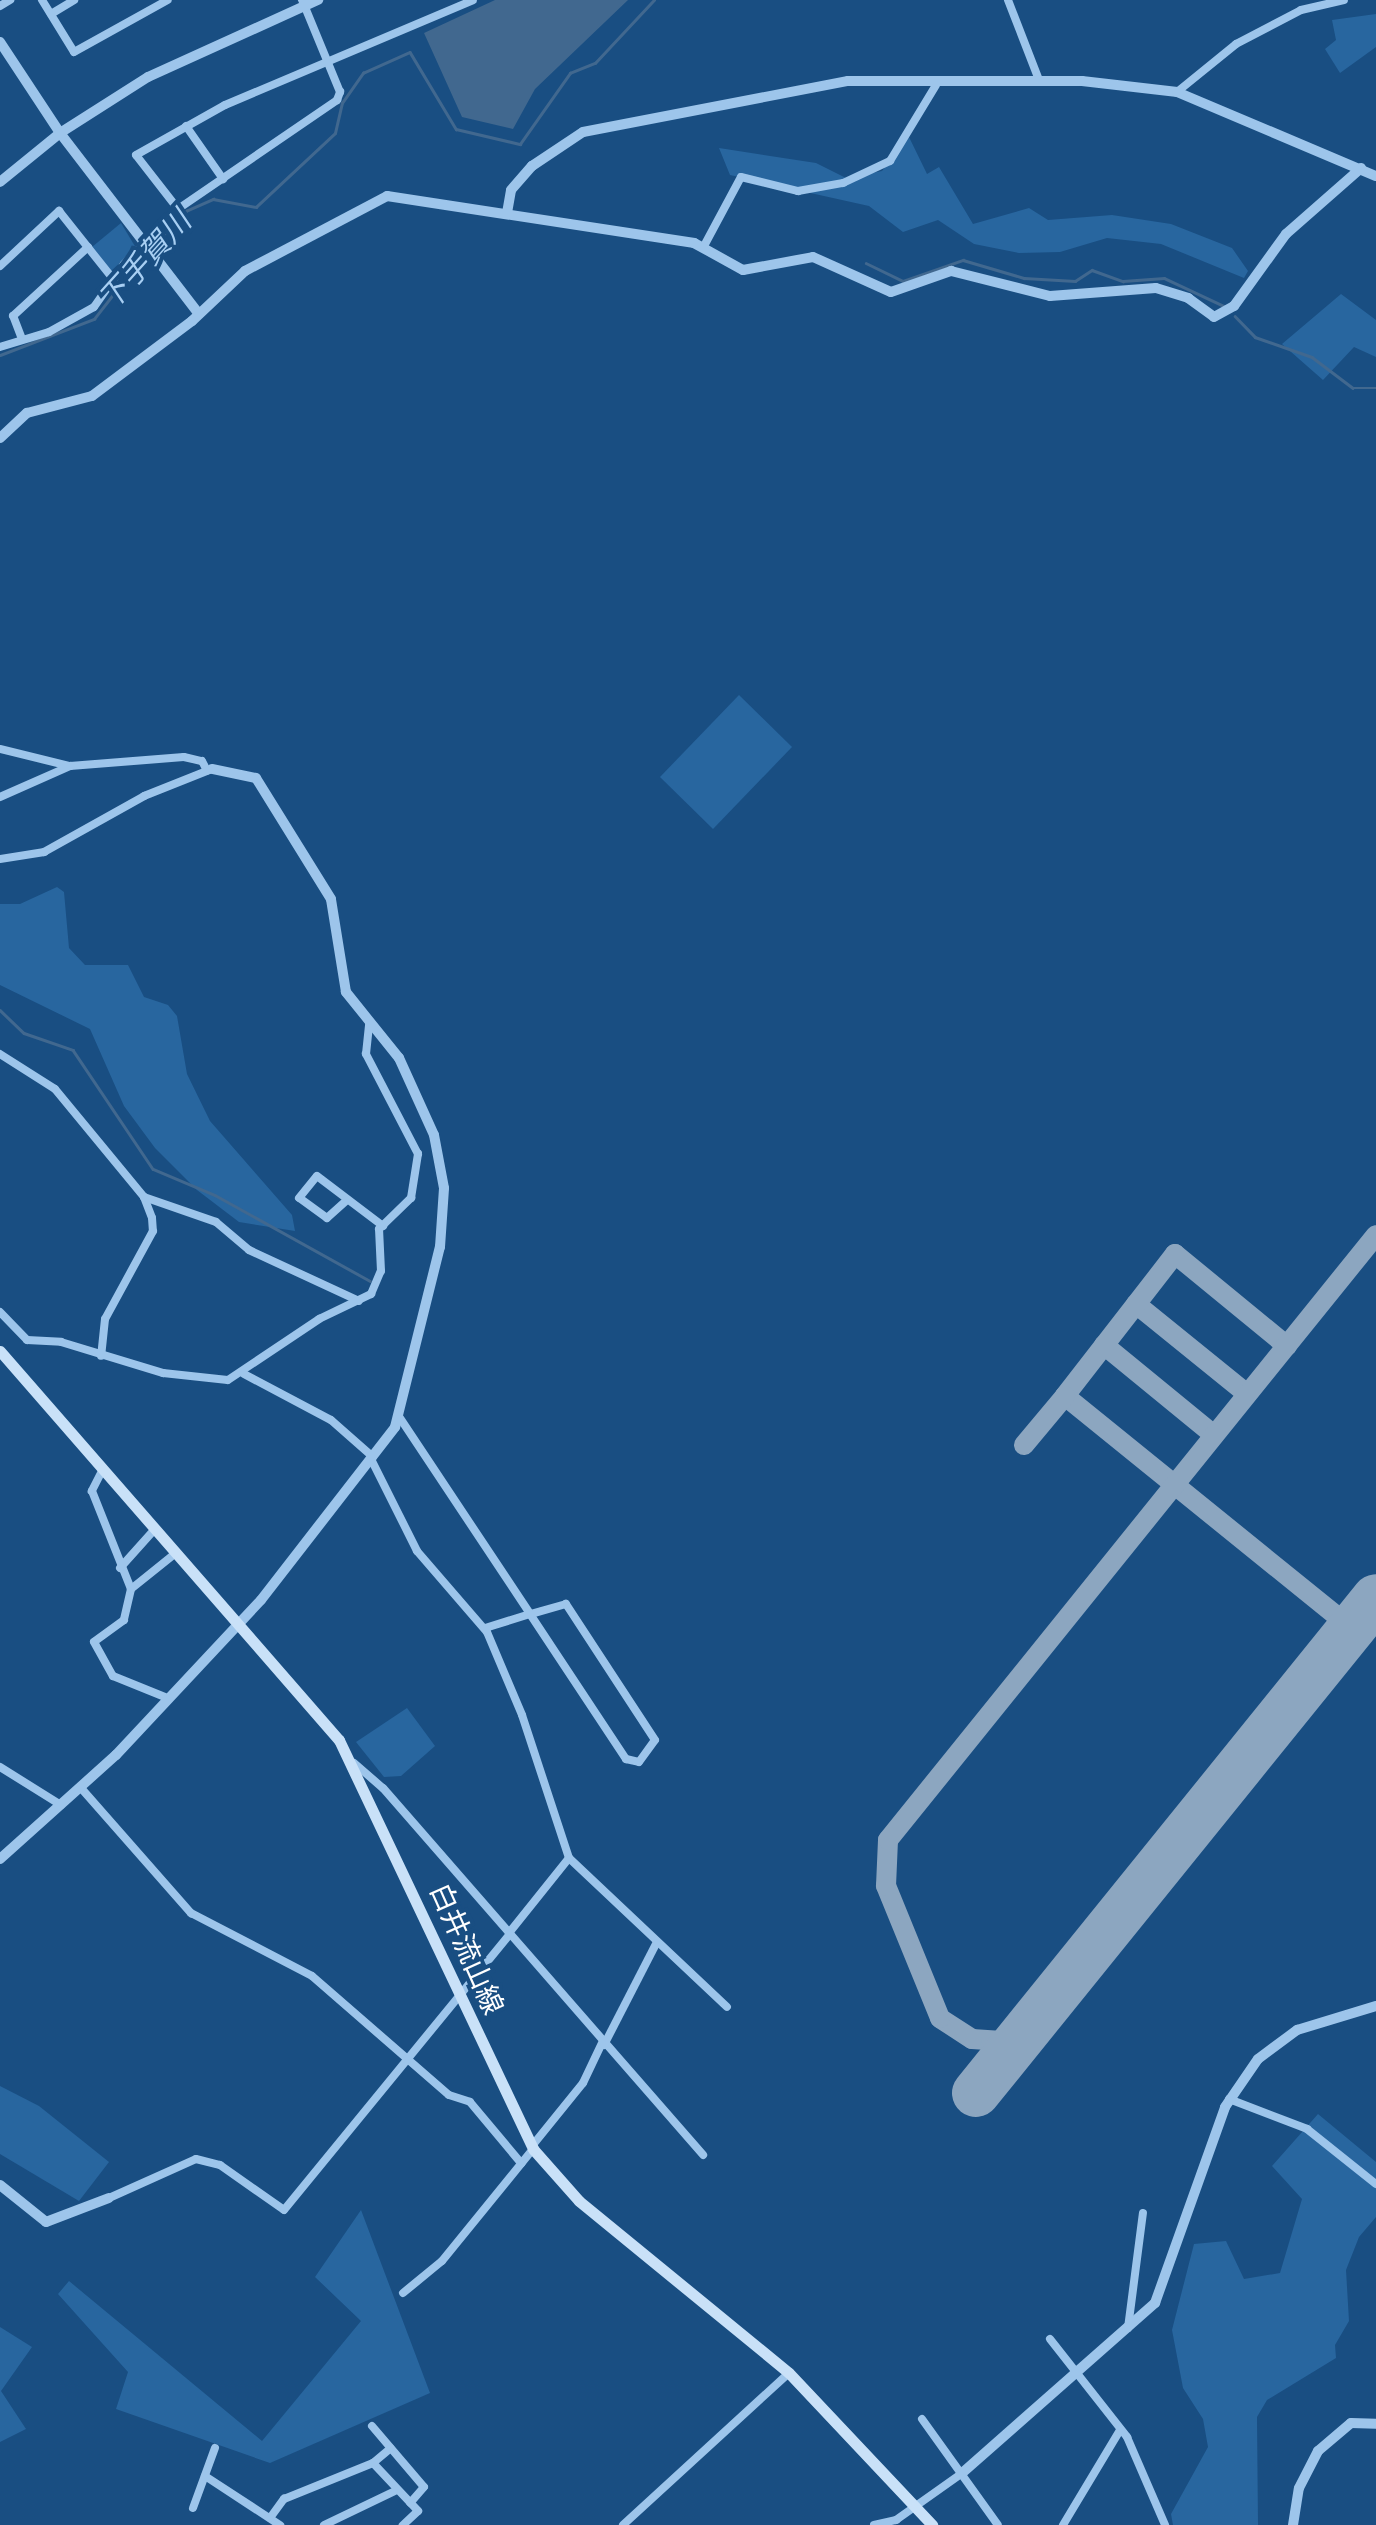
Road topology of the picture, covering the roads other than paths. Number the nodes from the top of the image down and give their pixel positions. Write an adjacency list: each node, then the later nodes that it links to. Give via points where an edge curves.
1 (10, 0): 11 (street)
2 (42, 0): 12 (street)
3 (74, 0): 12 (street)
4 (168, 0): 12 (street, via 74,52)
5 (318, 0): 9 (street)
6 (474, 0): 14 (street)
7 (1008, 0): 15 (street)
8 (1344, 0): 10 (street)
9 (303, 3): 14 (street); 19 (street, via 148,78)
10 (1314, 3): 17 (street, via 1236,44)
11 (0, 6)
12 (51, 14)
13 (0, 42): 19 (street)
14 (329, 62): 18 (street); 22 (street, via 337,100)
15 (1039, 80): 16 (street); 17 (street)
16 (936, 84): 25 (street, via 833,81 582,132 532,166 512,190); 26 (street, via 890,161 843,183 798,191 741,176)
17 (1176, 92): 20 (street)
18 (186, 126): 22 (street); 24 (street, via 136,155)
19 (60, 133): 23 (street); 28 (street)
20 (1362, 168): 21 (street); 26 (street, via 1286,234 1220,316 1166,290 1050,296 963,271 943,271 892,292 812,257 743,270)
21 (1376, 176)
22 (222, 179): 24 (street)
23 (0, 182)
24 (178, 210): 28 (street)
25 (507, 213): 26 (street); 31 (street, via 376,198 245,271)
26 (704, 246)
27 (88, 247): 29 (street, via 59,211); 30 (street); 32 (street, via 13,316)
28 (148, 247): 30 (street); 31 (street)
29 (0, 266)
30 (113, 279): 32 (street, via 94,307)
31 (199, 314): 34 (street, via 92,396 27,414)
32 (22, 339): 33 (street)
33 (0, 347)
34 (0, 438)
35 (0, 750): 36 (street)
36 (70, 766): 37 (street, via 184,757); 38 (street)
37 (210, 770): 39 (street, via 144,796 44,852); 40 (street, via 252,774 285,818 334,908 340,978)
38 (0, 797)
39 (0, 858)
40 (370, 1023): 44 (street, via 366,1054 418,1154 411,1198); 50 (street, via 399,1058 427,1116 444,1188 440,1247)
41 (0, 1054): 42 (street, via 55,1088)
42 (144, 1197): 45 (street, via 216,1222 249,1250); 48 (street, via 152,1230 115,1293)
43 (347, 1200): 43 (street, via 327,1218 299,1198 317,1176); 44 (street)
44 (383, 1226): 45 (street, via 381,1271)
45 (360, 1301): 49 (street, via 319,1319)
46 (0, 1312): 48 (street, via 27,1340)
47 (0, 1350): 52 (main road, 白井流山線)
48 (101, 1356): 49 (street, via 163,1373 228,1380)
49 (244, 1374): 51 (street, via 331,1420)
50 (400, 1418): 51 (street); 57 (street)
51 (372, 1458): 58 (street, via 261,1600); 59 (street, via 417,1552)
52 (103, 1470): 53 (main road, 白井流山線); 55 (street, via 92,1491)
53 (155, 1529): 54 (main road, 白井流山線); 55 (street)
54 (176, 1553): 56 (street); 58 (main road, 白井流山線)
55 (120, 1568): 56 (street)
56 (131, 1589): 60 (street, via 124,1620 94,1642 114,1676)
57 (530, 1614): 57 (street, via 626,1759 639,1762 655,1740 566,1604); 59 (street)
58 (236, 1622): 60 (street); 61 (main road, 白井流山線)
59 (485, 1628): 66 (street)
60 (164, 1697): 63 (street)
61 (354, 1762): 67 (street); 69 (main road, 白井流山線)
62 (0, 1767): 64 (street)
63 (81, 1788): 64 (street); 73 (street, via 191,1913 312,1976)
64 (61, 1805): 65 (street)
65 (0, 1858)
66 (569, 1858): 67 (street); 68 (street)
67 (509, 1934): 69 (street); 72 (street)
68 (656, 1944): 71 (street); 72 (street)
69 (460, 1996): 73 (street); 75 (main road, 白井流山線)
70 (1376, 2006): 74 (street, via 1284,2038 1258,2059)
71 (727, 2007)
72 (603, 2044): 75 (street, via 583,2083); 76 (street)
73 (408, 2060): 77 (street, via 448,2095 470,2102); 80 (street, via 284,2210 220,2165 196,2159)
74 (1229, 2099): 79 (street, via 1306,2130); 83 (street, via 1164,2286)
75 (533, 2148): 77 (street); 86 (main road, 白井流山線, via 579,2201)
76 (703, 2155)
77 (521, 2163): 82 (street, via 442,2261)
78 (0, 2184): 80 (street, via 46,2222)
79 (1376, 2184)
80 (109, 2198)
81 (1144, 2213): 83 (street)
82 (403, 2293)
83 (1128, 2328): 85 (street)
84 (1050, 2340): 85 (street)
85 (1074, 2371): 90 (street); 94 (street)
86 (790, 2373): 99 (main road, 白井流山線); 104 (street)
87 (922, 2419): 94 (street)
88 (1376, 2424): 110 (street, via 1351,2423 1318,2451 1299,2488)
89 (372, 2426): 92 (street)
90 (1120, 2430): 108 (street); 109 (street)
91 (215, 2448): 95 (street)
92 (390, 2448): 93 (street); 97 (street, via 424,2487)
93 (372, 2463): 96 (street); 100 (street, via 284,2499)
94 (961, 2474): 99 (street); 107 (street)
95 (206, 2476): 98 (street); 100 (street)
96 (397, 2490): 97 (street); 102 (street)
97 (410, 2503): 103 (street, via 418,2512)
98 (193, 2508)
99 (916, 2508): 105 (street); 106 (main road, 白井流山線)
100 (270, 2518): 101 (street)
101 (280, 2525)
102 (324, 2525)
103 (403, 2525)
104 (624, 2525)
105 (874, 2525)
106 (932, 2525)
107 (998, 2525)
108 (1063, 2525)
109 (1165, 2525)
110 (1292, 2525)

